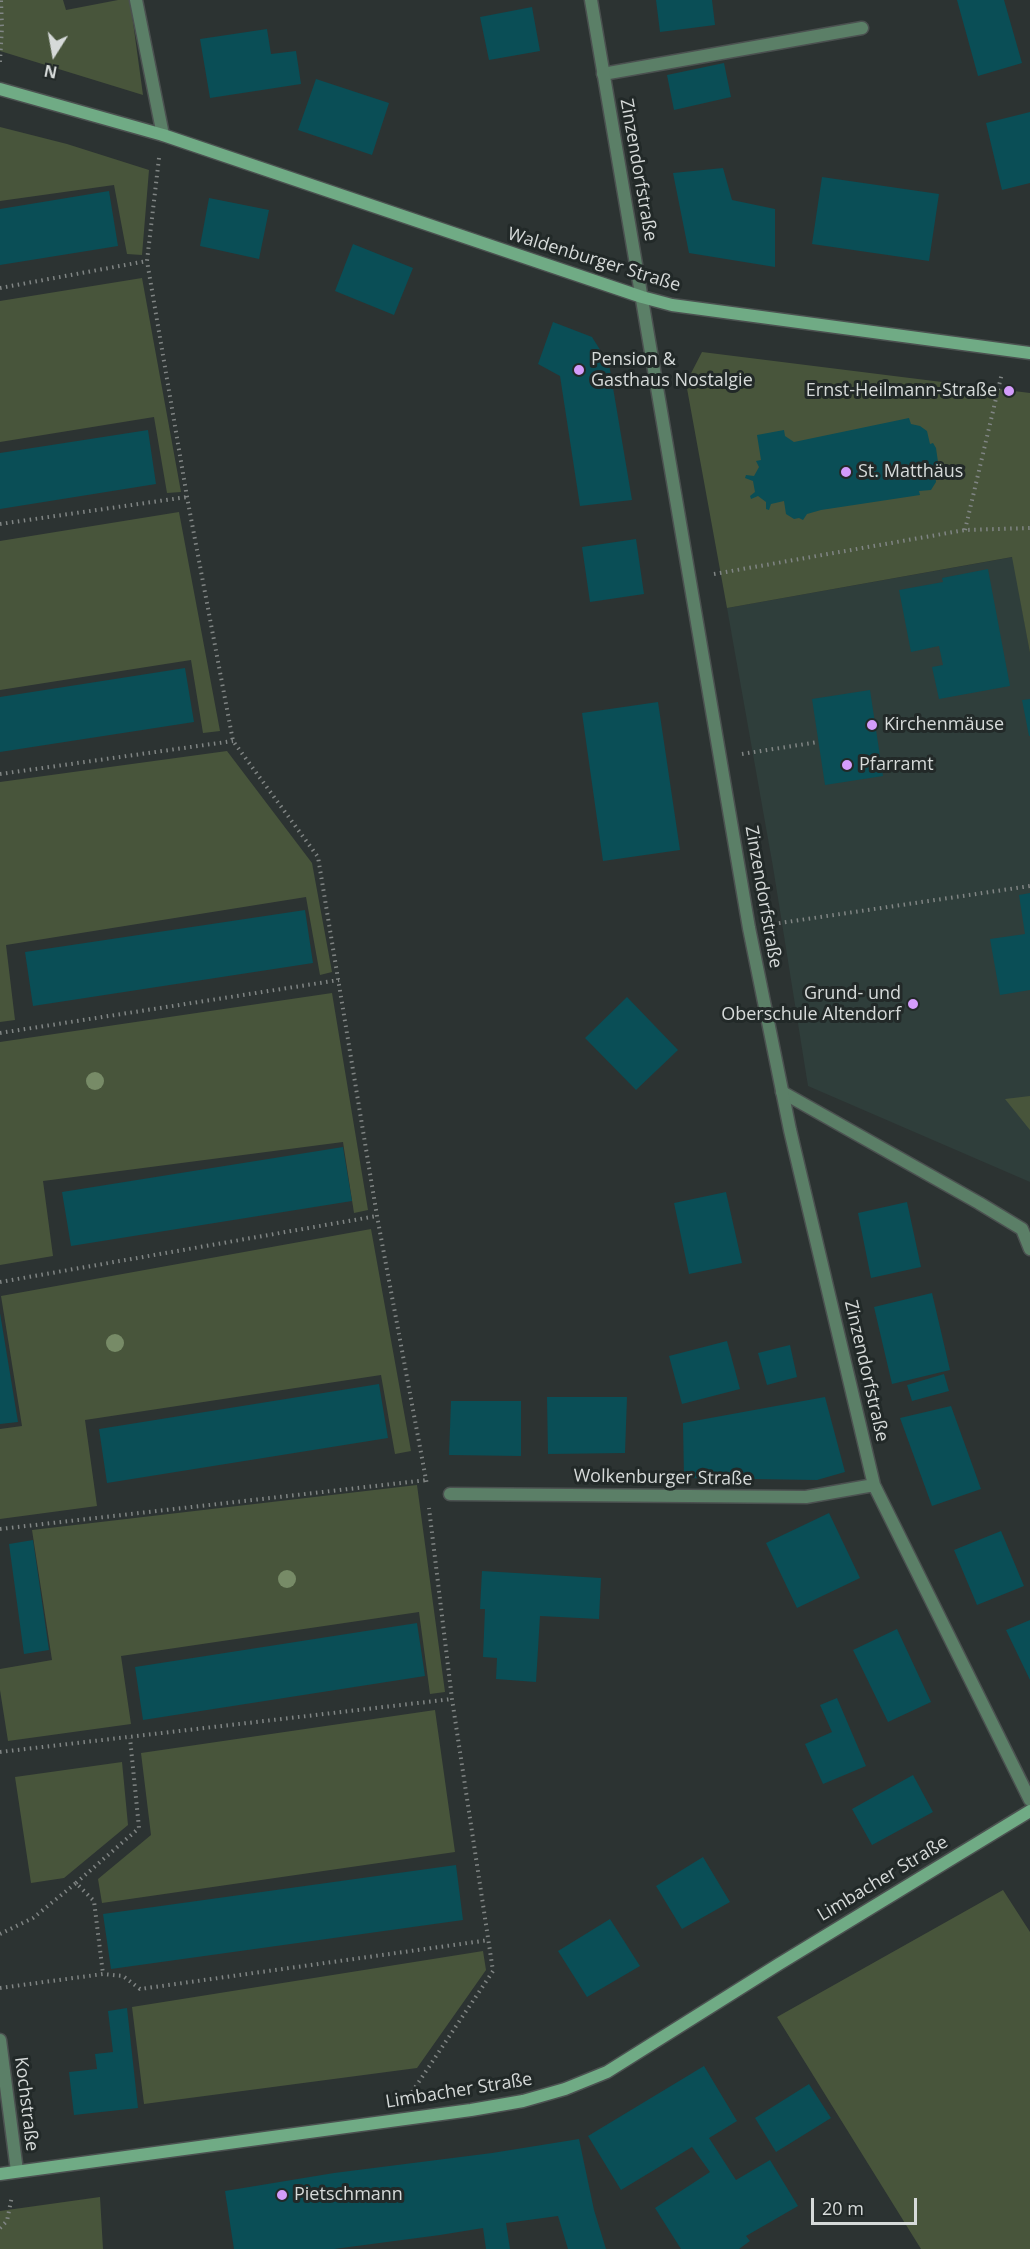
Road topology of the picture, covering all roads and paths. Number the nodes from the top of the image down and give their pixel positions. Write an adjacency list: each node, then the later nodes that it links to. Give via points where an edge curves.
1 (1, 0): 5 (path)
2 (136, 0): 8 (street)
3 (591, 0): 6 (street, Zinzendorfstraße)
4 (862, 28): 6 (street)
5 (0, 62)
6 (603, 74): 11 (street, Zinzendorfstraße)
7 (0, 89): 8 (main road, Waldenburger Straße)
8 (163, 135): 9 (path); 11 (main road, Waldenburger Straße)
9 (147, 261): 10 (path); 14 (path)
10 (0, 288)
11 (642, 297): 12 (main road, Waldenburger Straße, via 672,305); 18 (street, Zinzendorfstraße)
12 (1007, 350): 13 (main road, Waldenburger Straße); 17 (path)
13 (1030, 353)
14 (187, 497): 15 (path); 19 (path)
15 (0, 524)
16 (1030, 528): 17 (path)
17 (964, 530): 18 (path)
18 (690, 578): 21 (street, Zinzendorfstraße)
19 (234, 741): 22 (path); 25 (path, via 318,857)
20 (818, 742): 21 (path)
21 (720, 757): 27 (street, Zinzendorfstraße)
22 (0, 774)
23 (1030, 886): 24 (path)
24 (782, 922)
25 (339, 980): 26 (path); 28 (path)
26 (0, 1033)
27 (782, 1092): 29 (street, via 1022,1229); 32 (street, Zinzendorfstraße)
28 (377, 1216): 30 (path); 31 (path)
29 (1030, 1249)
30 (0, 1282)
31 (426, 1479): 33 (path); 34 (path); 36 (path)
32 (874, 1485): 34 (street, Wolkenburger Straße, via 806,1497); 40 (street, Zinzendorfstraße)
33 (427, 1491)
34 (450, 1494)
35 (429, 1502): 37 (path)
36 (0, 1529)
37 (452, 1699): 38 (path); 44 (path)
38 (130, 1738): 39 (path); 42 (path, via 139,1828)
39 (0, 1752)
40 (1030, 1800)
41 (1030, 1811): 48 (main road, Limbacher Straße, via 607,2072 523,2101)
42 (76, 1883): 43 (path, via 33,1918); 45 (path, via 94,1901)
43 (0, 1934)
44 (489, 1940): 45 (path, via 141,1989 123,1976); 48 (path, via 493,1971)
45 (103, 1974): 46 (path)
46 (0, 1988)
47 (0, 2040): 49 (street, Kochstraße)
48 (394, 2120): 49 (main road, Limbacher Straße)
49 (17, 2171): 50 (main road, Limbacher Straße); 51 (path, via 7,2221)
50 (0, 2174)
51 (0, 2228)

